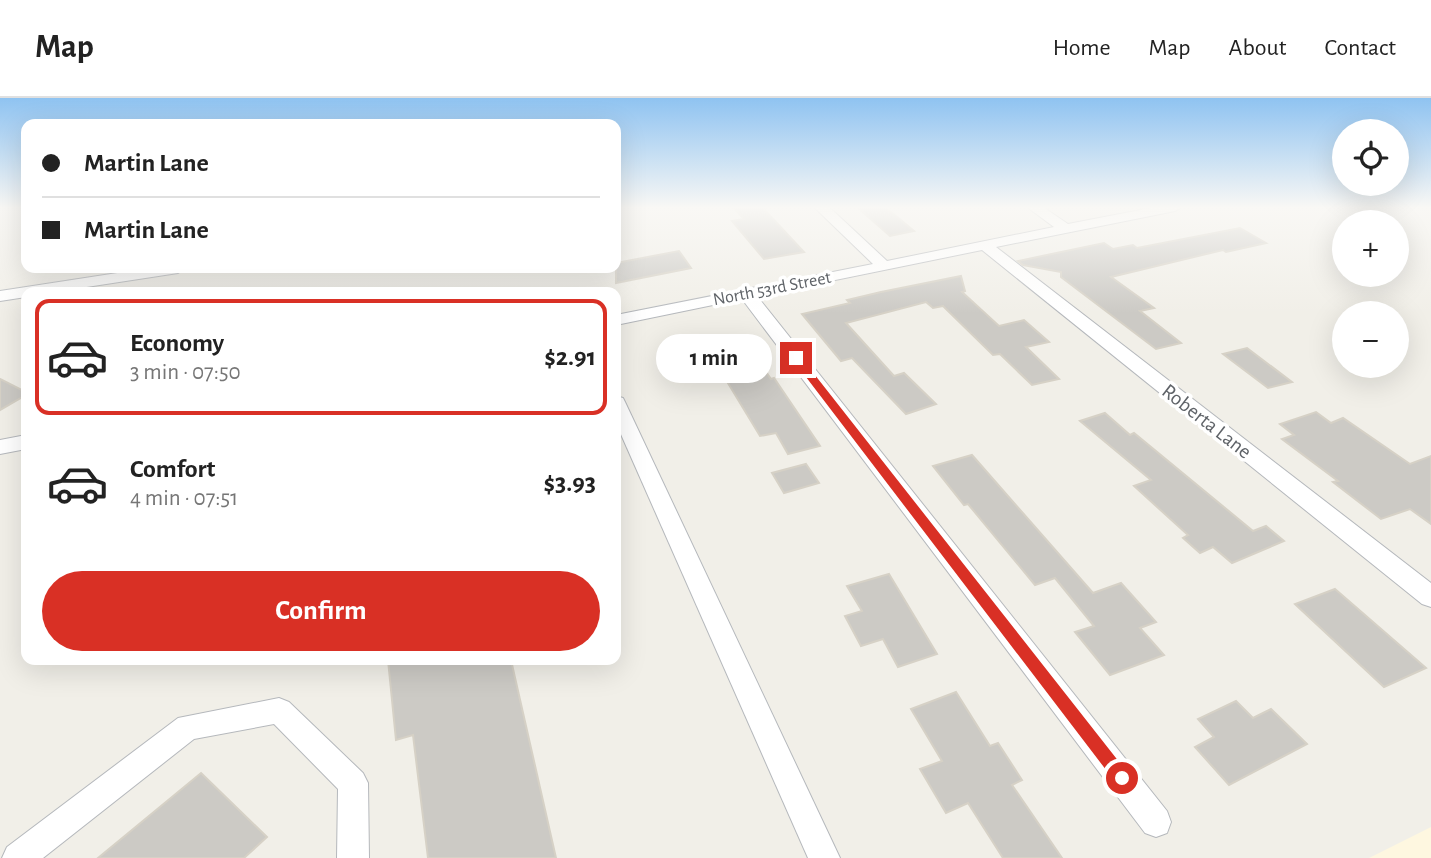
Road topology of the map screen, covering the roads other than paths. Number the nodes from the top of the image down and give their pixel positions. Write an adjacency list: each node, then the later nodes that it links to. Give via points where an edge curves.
1 (859, 242): 4 (street)
2 (998, 242): 3 (street, North 53rd Street)
3 (984, 245): 4 (street, North 53rd Street); 14 (street, Roberta Lane)
4 (884, 266): 8 (street, North 53rd Street)
5 (124, 273): 6 (street)
6 (48, 287)
7 (21, 292): 9 (street)
8 (745, 292): 10 (street, North 53rd Street); 15 (street)
9 (0, 296)
10 (621, 319)
11 (621, 413): 18 (street)
12 (21, 443): 13 (street)
13 (0, 447)
14 (1428, 592)
15 (1156, 822)
16 (18, 858): 17 (street, via 188,727 279,711 353,783)
17 (353, 858)
18 (824, 858)

